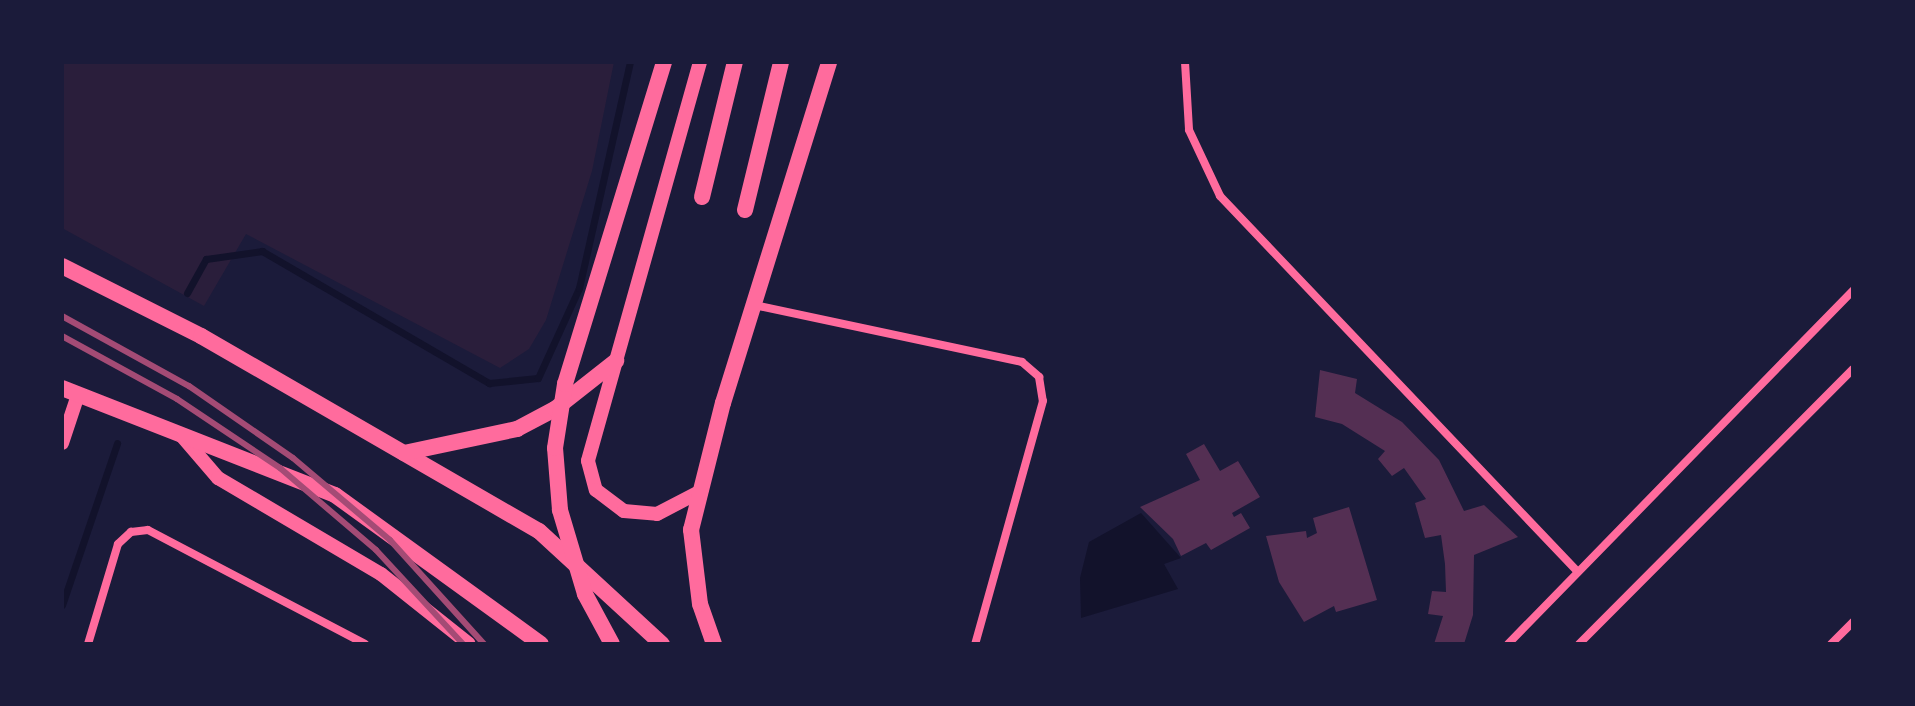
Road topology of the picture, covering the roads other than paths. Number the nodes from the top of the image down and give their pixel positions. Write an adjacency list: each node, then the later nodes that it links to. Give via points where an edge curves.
1 (664, 62): 25 (main road, via 565,384 555,448 560,510 585,594)
2 (700, 62): 12 (street)
3 (735, 62): 7 (main road)
4 (781, 62): 8 (main road)
5 (829, 62): 11 (main road)
6 (1185, 62): 19 (street, via 1189,130 1220,196)
7 (702, 197)
8 (745, 210)
9 (62, 266): 17 (main road, via 201,336)
10 (1853, 290): 19 (street)
11 (754, 305): 18 (main road); 28 (street, via 1022,362 1039,377 1043,401)
12 (616, 361): 17 (main road, via 555,409 517,429); 18 (street, via 588,461 596,490 624,511 657,514)
13 (1853, 369): 30 (street)
14 (70, 392): 15 (main road); 16 (street)
15 (181, 435): 23 (street, via 218,478 381,574); 24 (main road, via 335,495)
16 (62, 443)
17 (404, 453): 26 (main road, via 539,531)
18 (701, 491): 27 (main road, via 691,530 700,604)
19 (1576, 570): 29 (street)
20 (1853, 622): 31 (street)
21 (88, 644): 22 (street, via 118,544 131,532 148,530)
22 (365, 644)
23 (469, 644)
24 (541, 644)
25 (612, 644)
26 (662, 644)
27 (714, 644)
28 (975, 644)
29 (1508, 644)
30 (1579, 644)
31 (1831, 644)

